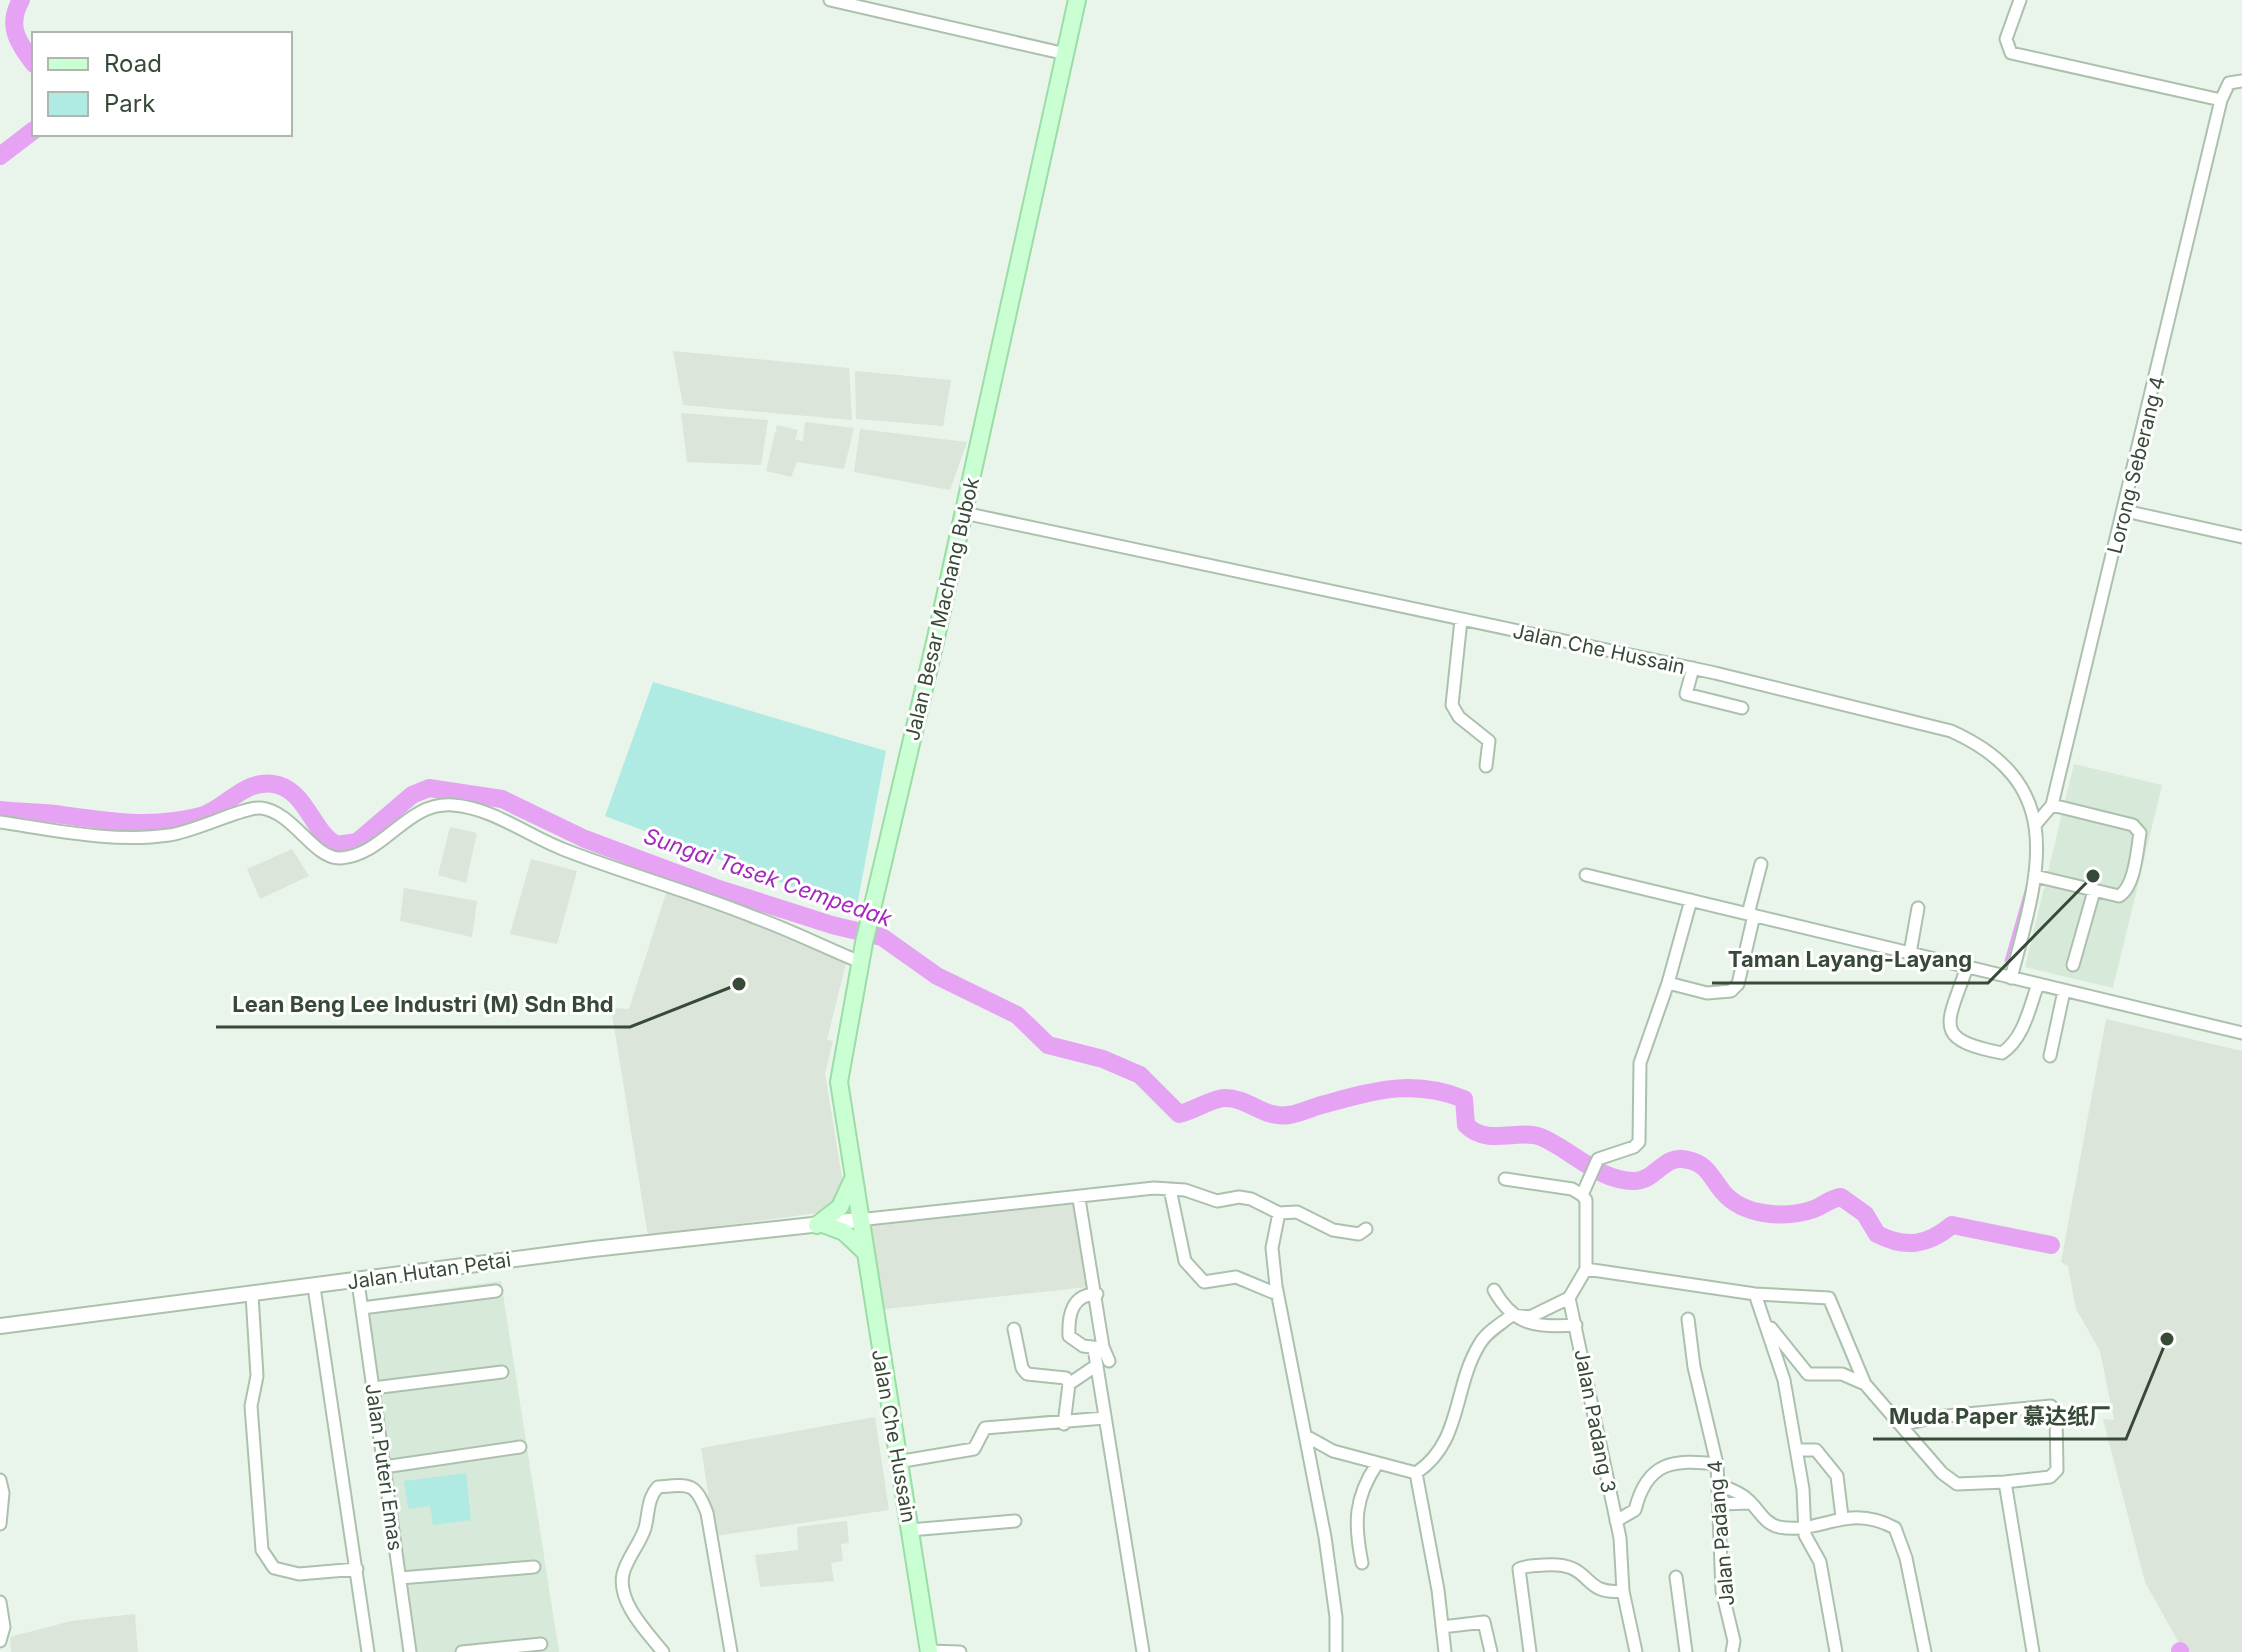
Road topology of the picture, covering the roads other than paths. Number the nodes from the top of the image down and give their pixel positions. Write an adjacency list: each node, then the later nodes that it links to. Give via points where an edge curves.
1 (830, 0): 4 (street)
2 (1077, 0): 4 (main road, Jalan Besar Machang Bubok)
3 (2020, 0): 6 (street, via 2006,39 2011,53)
4 (1066, 54): 8 (main road, Jalan Besar Machang Bubok)
5 (2242, 81): 6 (street, via 2229,83)
6 (2221, 100): 7 (street, Lorong Seberang 4)
7 (2125, 511): 9 (street); 14 (street, Lorong Seberang 4)
8 (964, 513): 10 (street, Jalan Che Hussain); 25 (main road, Jalan Besar Machang Bubok)
9 (2242, 537)
10 (1461, 620): 11 (street, Jalan Che Hussain); 13 (street, via 1452,705 1489,741)
11 (1693, 668): 12 (street, via 1686,694); 16 (street, Jalan Che Hussain, via 1951,731 2006,766)
12 (1742, 708)
13 (1486, 766)
14 (2052, 805): 16 (street, Lorong Seberang 4); 20 (street, via 2140,833 2127,891 2119,896)
15 (0, 822): 25 (street, via 77,833 166,836 257,807 287,818 328,857 338,858 383,840 422,808 457,805 602,865 751,915)
16 (2036, 824): 19 (street, Jalan Che Hussain)
17 (1761, 864): 23 (street)
18 (1586, 875): 21 (street)
19 (2035, 876): 20 (street); 28 (street, Jalan Che Hussain)
20 (2094, 891): 26 (street)
21 (1691, 900): 23 (street); 29 (street)
22 (1918, 908): 24 (street)
23 (1751, 915): 24 (street); 29 (street, via 1738,984 1731,991 1707,993)
24 (1910, 953): 27 (street)
25 (860, 962): 35 (main road, Jalan Besar Machang Bubok, via 839,1082)
26 (2073, 965)
27 (1967, 967): 28 (street); 30 (street, via 1950,1032 1977,1048 2002,1053 2019,1038)
28 (2011, 978): 30 (street)
29 (1668, 983): 37 (street, via 1640,1063 1639,1142 1598,1159)
30 (2038, 984): 31 (street)
31 (2064, 991): 32 (street); 33 (street)
32 (2242, 1033)
33 (2050, 1056)
34 (1505, 1179): 37 (street)
35 (852, 1181): 40 (main road, Jalan Besar Machang Bubok); 41 (main road, via 840,1207)
36 (1170, 1189): 38 (street); 39 (street, via 1217,1201 1251,1199); 50 (street, via 1190,1270 1204,1282 1236,1277)
37 (1582, 1195): 44 (street)
38 (1079, 1199): 40 (street); 49 (street)
39 (1279, 1213): 42 (street, via 1297,1212 1333,1230 1359,1234); 50 (street, via 1272,1248)
40 (858, 1220): 41 (street, Jalan Hutan Petai); 43 (main road, Jalan Che Hussain)
41 (820, 1224): 43 (main road, via 844,1232); 45 (street, Jalan Hutan Petai)
42 (1366, 1229)
43 (863, 1250): 74 (main road, Jalan Che Hussain)
44 (1586, 1269): 51 (street); 53 (street)
45 (358, 1282): 46 (street, Jalan Hutan Petai); 54 (street, Jalan Puteri Emas)
46 (314, 1287): 52 (street, Jalan Hutan Petai); 92 (street)
47 (1494, 1290): 55 (street)
48 (496, 1291): 54 (street)
49 (1096, 1294): 61 (street); 61 (street, via 1081,1298 1069,1319 1073,1342)
50 (1277, 1294): 71 (street)
51 (1755, 1294): 57 (street); 66 (street, via 1829,1298)
52 (252, 1295): 59 (street, Jalan Hutan Petai); 92 (street, via 257,1376 251,1406 262,1550 274,1568 299,1574)
53 (1569, 1298): 55 (street, via 1530,1317); 58 (street, Jalan Padang 3)
54 (362, 1308): 67 (street, Jalan Puteri Emas)
55 (1512, 1315): 58 (street, via 1540,1327); 78 (street, via 1479,1344 1442,1449)
56 (1688, 1319): 76 (street, Jalan Padang 4)
57 (1768, 1324): 66 (street, via 1808,1374 1842,1374); 73 (street)
58 (1576, 1325): 86 (street, Jalan Padang 3)
59 (0, 1326)
60 (1014, 1329): 65 (street, via 1027,1374 1066,1378)
61 (1099, 1348): 62 (street); 63 (street)
62 (1109, 1361)
63 (1097, 1365): 65 (street); 68 (street)
64 (502, 1372): 67 (street)
65 (1069, 1384): 69 (street)
66 (1865, 1384): 70 (street)
67 (373, 1388): 77 (street, Jalan Puteri Emas)
68 (1104, 1418): 69 (street); 107 (street)
69 (1064, 1424): 74 (street, via 992,1425 974,1449)
70 (1901, 1425): 80 (street, via 1950,1481); 80 (street, via 2051,1406 2056,1414 2057,1470 2050,1477)
71 (1306, 1436): 75 (street, via 1333,1451); 108 (street, via 1336,1617)
72 (520, 1447): 77 (street)
73 (1797, 1450): 84 (street, via 1816,1450 1837,1476); 88 (street)
74 (897, 1462): 89 (main road, Jalan Che Hussain)
75 (1377, 1464): 78 (street); 90 (street, via 1358,1500 1355,1521)
76 (1717, 1464): 81 (street, Jalan Padang 4); 86 (street, via 1669,1463 1640,1487 1635,1510)
77 (384, 1467): 94 (street, Jalan Puteri Emas)
78 (1416, 1473): 97 (street)
79 (0, 1480): 87 (street)
80 (2005, 1482): 117 (street)
81 (1719, 1484): 82 (street); 83 (street, Jalan Padang 4)
82 (1751, 1503): 83 (street); 88 (street, via 1765,1521)
83 (1719, 1504): 114 (street, Jalan Padang 4, via 1722,1591)
84 (1842, 1517): 88 (street); 116 (street, via 1888,1524 1899,1532)
85 (1015, 1521): 89 (street)
86 (1616, 1521): 95 (street, Jalan Padang 3)
87 (0, 1524)
88 (1804, 1529): 115 (street, via 1820,1562)
89 (910, 1530): 105 (main road, Jalan Che Hussain)
90 (1362, 1563)
91 (534, 1567): 94 (street)
92 (357, 1569): 100 (street)
93 (1676, 1577): 113 (street)
94 (400, 1578): 101 (street, Jalan Puteri Emas)
95 (1623, 1591): 111 (street, via 1598,1590 1578,1568 1563,1564 1519,1569); 112 (street, Jalan Padang 3)
96 (0, 1602): 98 (street)
97 (1442, 1627): 109 (street); 110 (street, via 1484,1622)
98 (0, 1641)
99 (541, 1644): 102 (street)
100 (368, 1652)
101 (410, 1652)
102 (462, 1652)
103 (663, 1652): 104 (street, via 636,1617 622,1577 645,1530 650,1495 658,1487 688,1484 699,1492 707,1513)
104 (731, 1652)
105 (929, 1652): 106 (street)
106 (960, 1652)
107 (1143, 1652)
108 (1336, 1652)
109 (1445, 1652)
110 (1491, 1652)
111 (1530, 1652)
112 (1636, 1652)
113 (1686, 1652)
114 (1732, 1652)
115 (1836, 1652)
116 (1925, 1652)
117 (2033, 1652)

